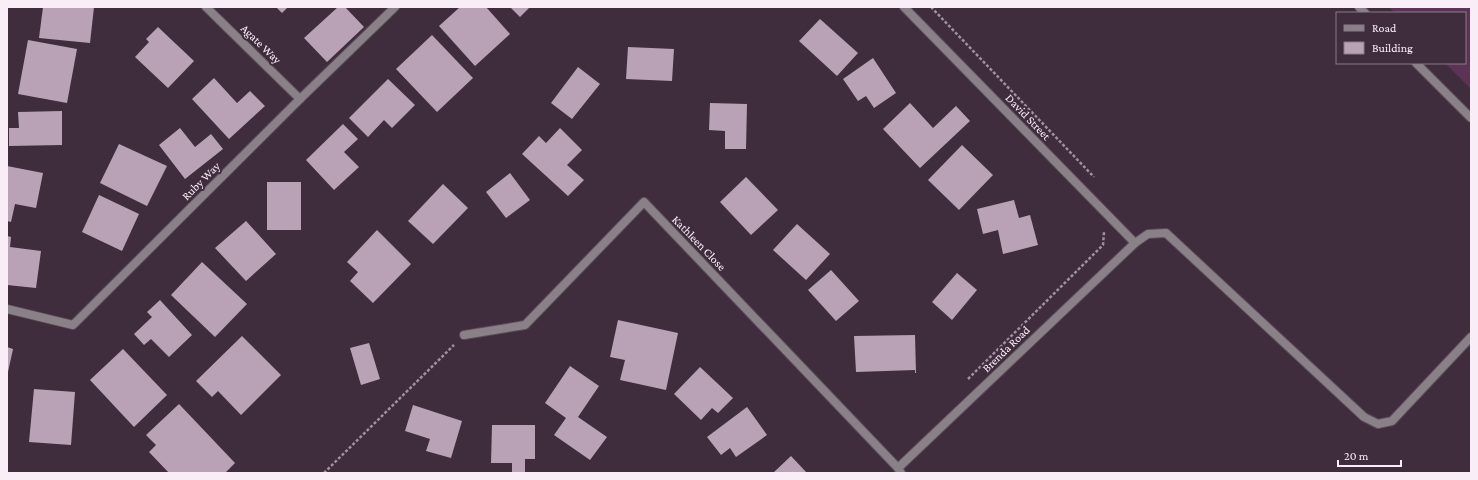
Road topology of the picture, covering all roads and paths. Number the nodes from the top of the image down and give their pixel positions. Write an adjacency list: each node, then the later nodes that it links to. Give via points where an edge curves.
1 (206, 7): 6 (street, Agate Way)
2 (395, 7): 6 (street, Ruby Way)
3 (904, 7): 10 (street, David Street)
4 (931, 7): 8 (path)
5 (1417, 64): 7 (street)
6 (300, 99): 11 (street, Ruby Way, via 73,325)
7 (1471, 118)
8 (1094, 178)
9 (1104, 229): 14 (path, via 1104,245)
10 (1135, 243): 13 (street, Brenda Road, via 1148,234 1166,233 1364,417 1378,424 1392,421); 15 (street, Brenda Road)
11 (7, 309)
12 (464, 335): 15 (street, Kathleen Close, via 525,325 644,202); 16 (path)
13 (1471, 337)
14 (966, 381)
15 (899, 471)
16 (324, 473)

